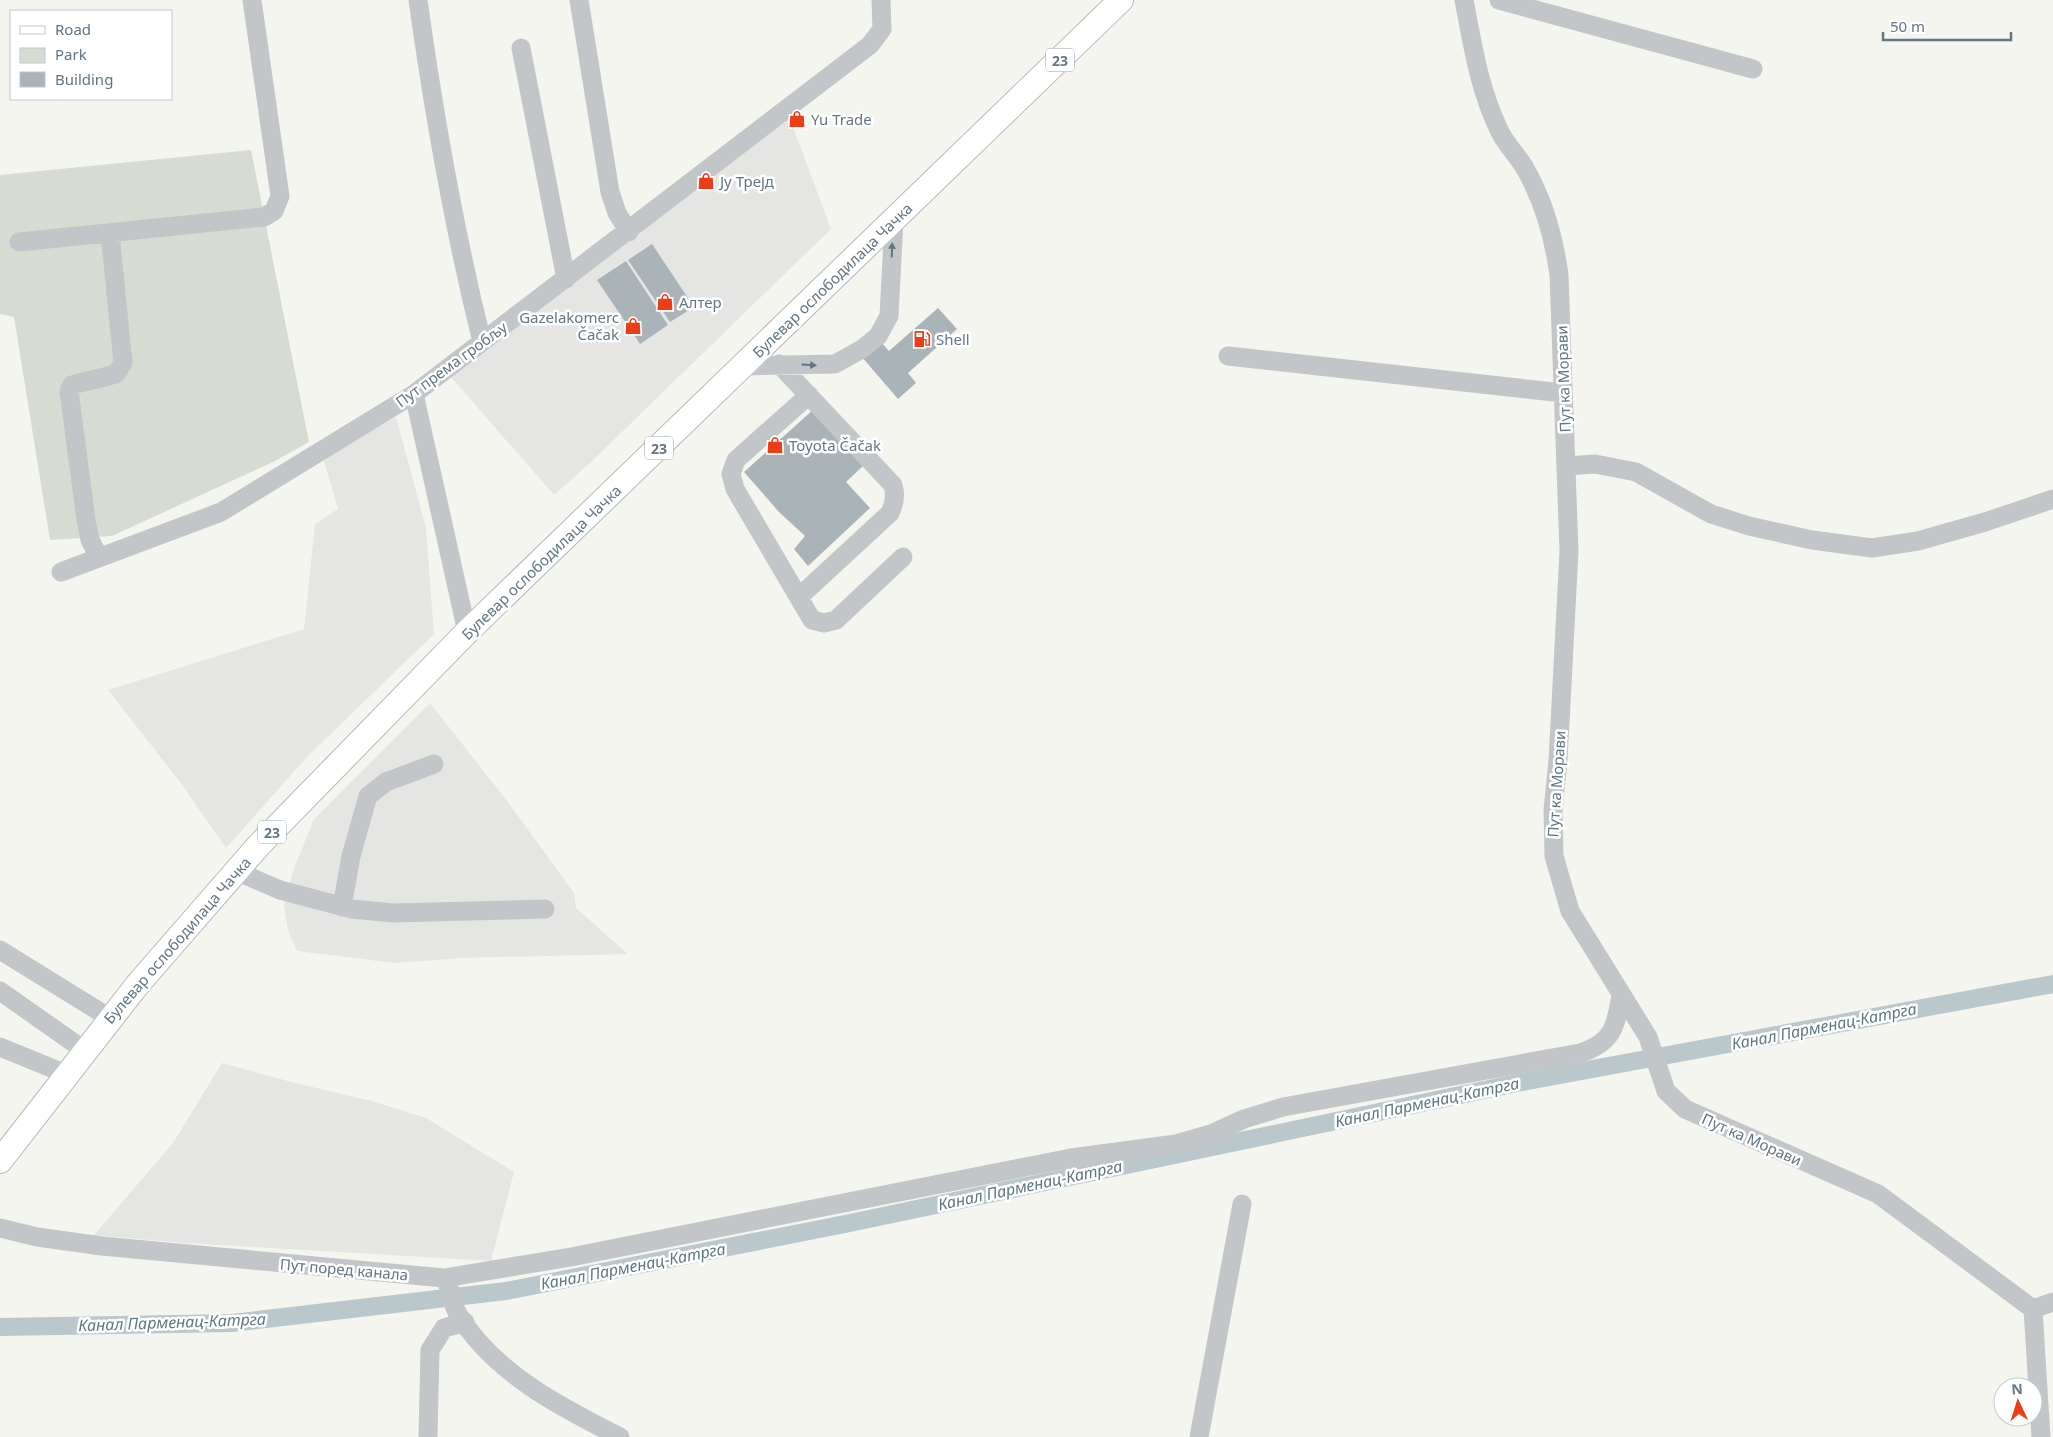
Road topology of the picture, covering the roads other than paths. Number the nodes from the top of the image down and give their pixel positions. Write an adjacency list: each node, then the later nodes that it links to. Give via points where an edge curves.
1 (252, 0): 12 (street, via 280,196 277,206 264,217)
2 (418, 0): 15 (street, via 460,252)
3 (579, 0): 11 (street, via 610,192 617,213)
4 (1121, 0): 10 (main road, Булевар ослободилаца Чачка / 23)
5 (1464, 0): 19 (street, Пут ка Морави, via 1480,83 1501,134 1525,168 1540,197 1554,238 1559,275)
6 (1499, 0): 9 (street)
7 (882, 5): 11 (street, Пут према гробљу, via 882,29 870,45)
8 (522, 48): 14 (street)
9 (1753, 70)
10 (894, 220): 17 (street, one-way to 10, via 834,364 878,336 889,316); 18 (main road, Булевар ослободилаца Чачка / 23)
11 (629, 232): 14 (street, Пут према гробљу)
12 (110, 233): 13 (street); 24 (street, via 123,363 116,374 72,385 69,391 86,520 90,540)
13 (19, 242)
14 (566, 279): 15 (street, Пут према гробљу)
15 (482, 342): 20 (street, Пут према гробљу)
16 (1228, 356): 19 (street)
17 (779, 364): 18 (street); 21 (street)
18 (743, 366): 28 (main road, Булевар ослободилаца Чачка / 23)
19 (1563, 393): 22 (street, Пут ка Морави)
20 (414, 394): 24 (street, Пут према гробљу, via 221,512); 28 (street)
21 (808, 395): 27 (street, via 736,460 731,474 735,489); 27 (street, via 893,485 895,497 890,513)
22 (1566, 466): 23 (street, via 1595,464 1636,472 1711,514 1812,540 1872,548 1918,541); 35 (street, Пут ка Морави, via 1569,551 1552,832 1554,856 1570,911)
23 (2053, 499)
24 (99, 557): 26 (street, Пут према гробљу)
25 (903, 557): 27 (street, via 836,620 812,620)
26 (61, 572)
27 (798, 597)
28 (467, 632): 30 (main road, Булевар ослободилаца Чачка / 23)
29 (434, 764): 31 (street, via 386,782 368,796 351,856)
30 (236, 871): 31 (street, via 280,890); 36 (main road, Булевар ослободилаца Чачка / 23)
31 (342, 907): 32 (street, via 393,913)
32 (545, 909)
33 (0, 950): 36 (street)
34 (0, 991): 38 (street)
35 (1621, 995): 43 (street, Пут поред канала, via 1612,1033 1599,1046 1580,1053 1283,1107 1176,1144 1070,1158); 45 (street, Пут ка Морави, via 1648,1037 1666,1091 1685,1109 1878,1194)
36 (110, 1018): 38 (main road, Булевар ослободилаца Чачка / 23)
37 (0, 1047): 39 (street)
38 (84, 1050): 39 (main road, Булевар ослободилаца Чачка / 23)
39 (66, 1074): 40 (main road, Булевар ослободилаца Чачка / 23)
40 (0, 1161)
41 (1242, 1204): 49 (street)
42 (0, 1228): 43 (street, Пут поред канала, via 102,1246)
43 (447, 1282): 46 (street)
44 (2053, 1302): 45 (street)
45 (2033, 1308): 50 (street)
46 (461, 1317): 47 (street, via 444,1328 430,1350); 48 (street, via 495,1359 538,1391)
47 (428, 1437)
48 (620, 1437)
49 (1199, 1437)
50 (2041, 1437)

